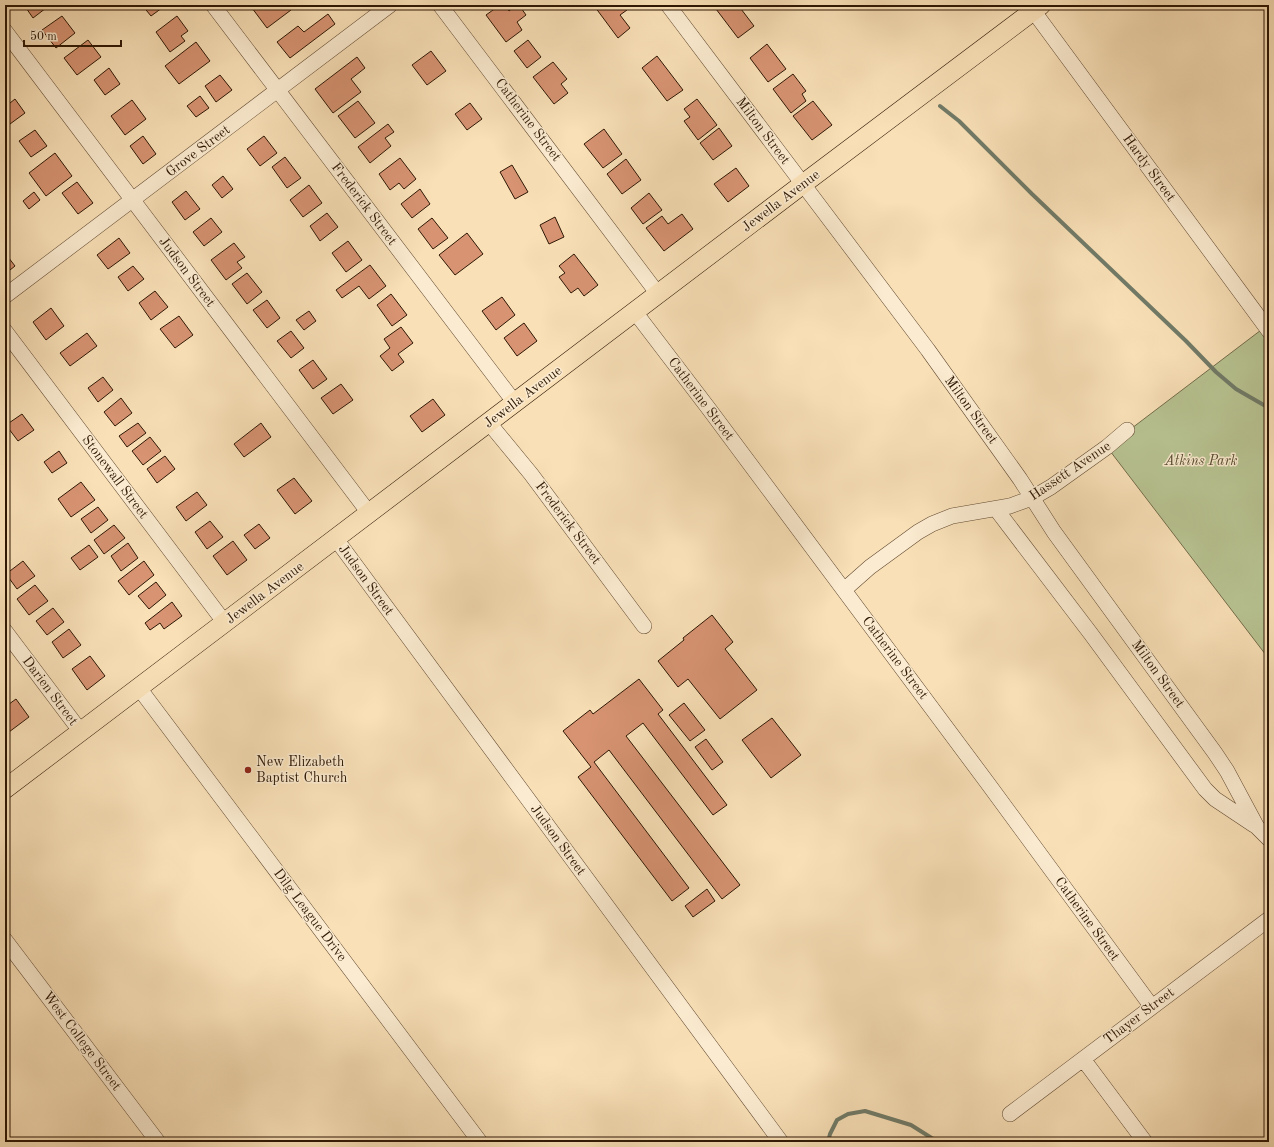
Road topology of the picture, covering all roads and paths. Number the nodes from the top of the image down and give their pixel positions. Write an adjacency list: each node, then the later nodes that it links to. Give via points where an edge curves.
1 (213, 5): 7 (street, Frederick Street)
2 (390, 5): 7 (street, Grove Street)
3 (440, 5): 10 (street, Catherine Street)
4 (668, 5): 8 (street, Milton Street)
5 (1034, 7): 8 (main road, Jewella Avenue); 13 (street, Hardy Street)
6 (5, 31): 9 (street, Judson Street)
7 (277, 90): 9 (street, Grove Street); 15 (street, Frederick Street)
8 (803, 184): 10 (main road, Jewella Avenue); 18 (street, Milton Street, via 928,350)
9 (133, 201): 11 (street, Grove Street); 20 (street, Judson Street)
10 (658, 294): 12 (main road, Jewella Avenue)
11 (5, 296)
12 (634, 312): 15 (main road, Jewella Avenue); 22 (street, Catherine Street)
13 (1268, 327)
14 (5, 331): 23 (street, Stonewall Street)
15 (515, 403): 16 (main road, Jewella Avenue)
16 (489, 422): 20 (main road, Jewella Avenue); 24 (street, Frederick Street)
17 (1127, 430): 18 (street, Hassett Avenue, via 1051,487)
18 (1032, 498): 19 (street, Hassett Avenue); 29 (street, Milton Street, via 1215,753)
19 (996, 509): 22 (street, Hassett Avenue, via 952,516 932,524 870,567); 29 (street, Milton Street, via 1205,789 1215,799)
20 (369, 513): 21 (main road, Jewella Avenue)
21 (336, 539): 23 (main road, Jewella Avenue); 38 (street, Judson Street)
22 (844, 590): 33 (street, Catherine Street)
23 (225, 623): 26 (main road, Jewella Avenue)
24 (644, 626)
25 (5, 631): 27 (street, Darien Street)
26 (139, 688): 27 (main road, Jewella Avenue); 37 (street, Dilg League Drive)
27 (81, 732): 28 (main road, Jewella Avenue)
28 (5, 789)
29 (1257, 827): 30 (street, Milton Street)
30 (1269, 839)
31 (1269, 918): 33 (street, Thayer Street)
32 (5, 940): 36 (street, West College Street)
33 (1152, 1007): 34 (street, Thayer Street)
34 (1083, 1059): 35 (street, Thayer Street); 39 (street)
35 (1010, 1114)
36 (158, 1142)
37 (480, 1142)
38 (781, 1142)
39 (1145, 1142)

